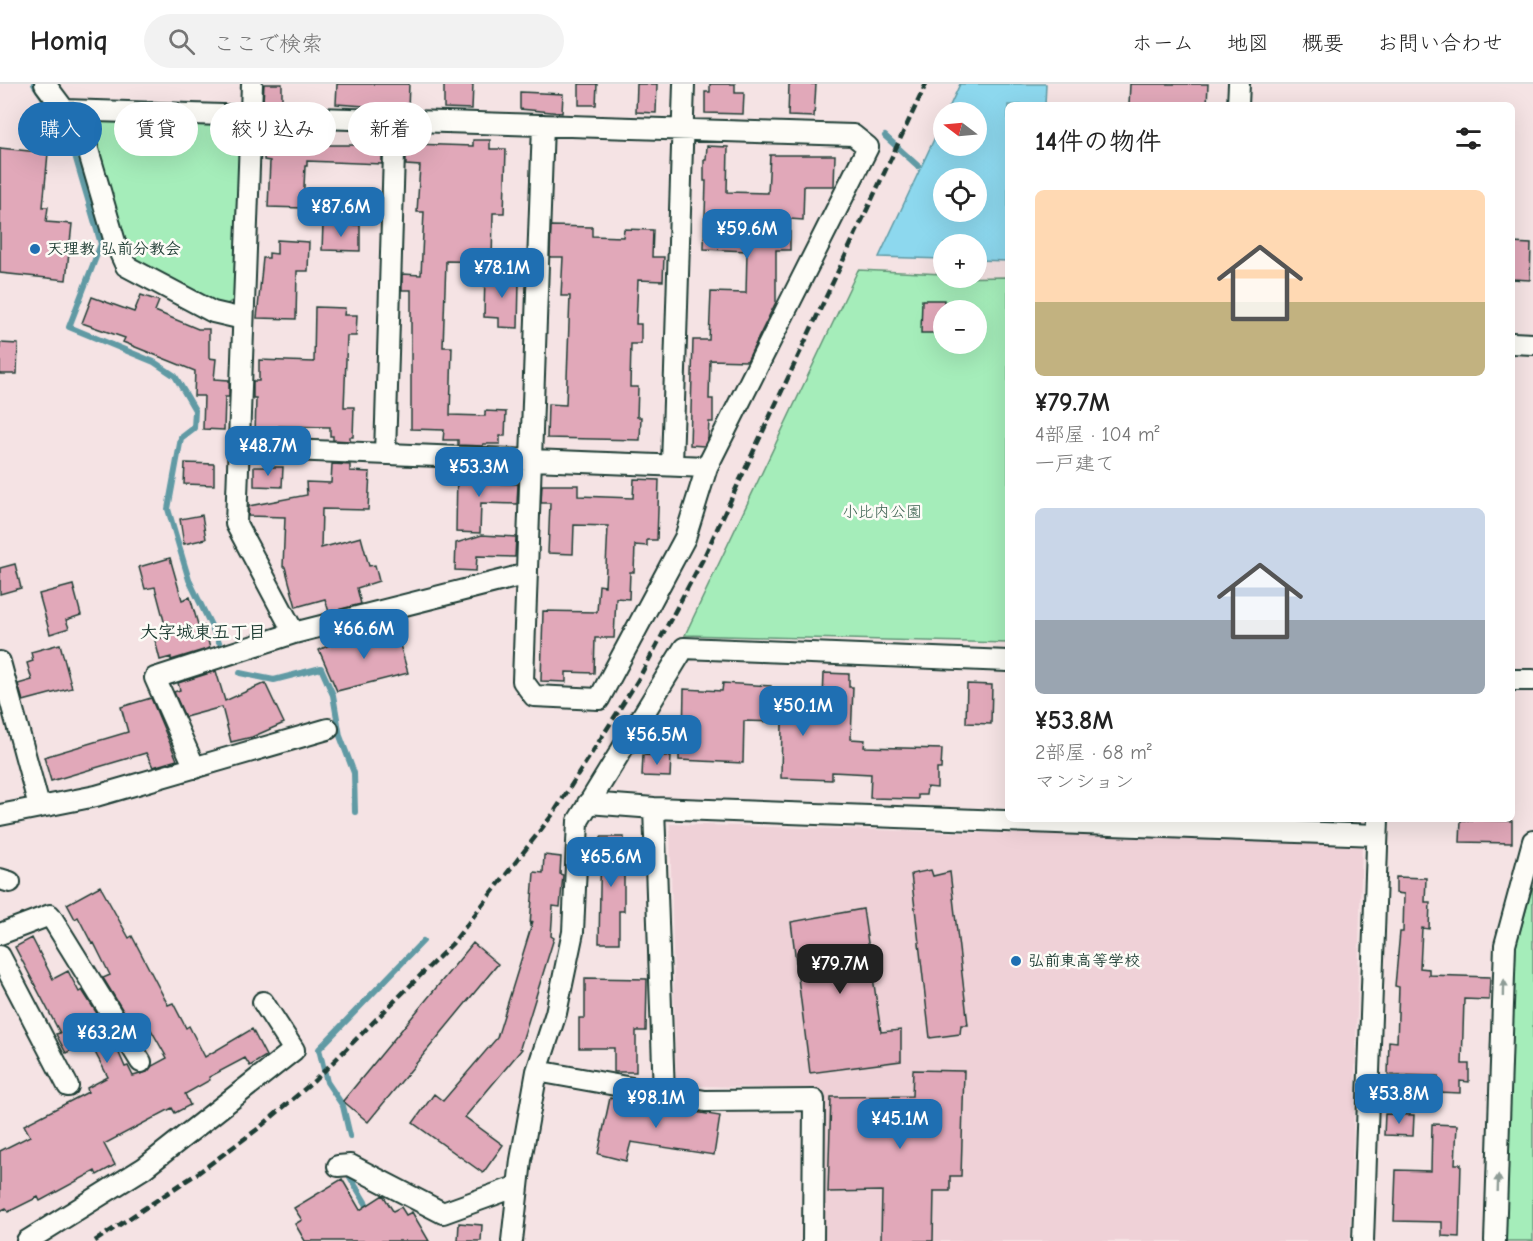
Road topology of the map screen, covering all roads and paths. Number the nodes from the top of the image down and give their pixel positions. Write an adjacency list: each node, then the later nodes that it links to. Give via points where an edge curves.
1 (45, 84): 5 (street)
2 (252, 84): 6 (street)
3 (684, 84): 12 (street)
4 (1239, 84): 7 (street)
5 (58, 102)
6 (251, 102)
7 (1238, 102)
8 (102, 111): 9 (street)
9 (210, 115)
10 (432, 121): 11 (street)
11 (543, 125): 12 (street); 21 (street)
12 (683, 129): 22 (street); 23 (street, via 853,135 868,147)
13 (90, 156): 16 (street, via 126,266 213,312)
14 (249, 156): 16 (street)
15 (394, 156): 20 (street)
16 (243, 319): 19 (street)
17 (1515, 343): 18 (street)
18 (1533, 344)
19 (238, 448): 20 (street); 25 (street, via 236,524)
20 (385, 454): 21 (street)
21 (531, 460): 22 (street); 24 (street)
22 (672, 465): 23 (street)
23 (707, 467): 24 (street, via 685,538 600,699 534,696 523,681)
24 (527, 574): 25 (street)
25 (294, 633): 31 (street, via 155,678)
26 (1005, 661): 32 (street, via 684,648)
27 (0, 662): 33 (street)
28 (1515, 680): 29 (street)
29 (1533, 680)
30 (328, 729): 31 (street)
31 (195, 768): 33 (street, via 96,796)
32 (588, 803): 34 (street); 44 (street, via 578,821 573,932 556,1013)
33 (39, 806): 35 (street)
34 (654, 808): 36 (street); 46 (street)
35 (0, 815)
36 (1005, 820)
37 (1101, 822): 38 (street)
38 (1377, 827): 52 (street)
39 (1533, 841): 53 (street, one-way to 39, via 1505,945)
40 (0, 934): 43 (street, via 50,915)
41 (0, 956): 45 (street)
42 (262, 1002): 49 (street, via 294,1050 144,1168)
43 (141, 1062)
44 (537, 1071): 46 (street); 48 (street)
45 (68, 1086)
46 (664, 1094): 51 (street, via 705,1101 814,1100)
47 (338, 1166): 48 (street, via 350,1165 443,1213)
48 (518, 1186): 50 (street)
49 (27, 1241)
50 (512, 1241)
51 (813, 1241)
52 (1363, 1241)
53 (1495, 1241)

